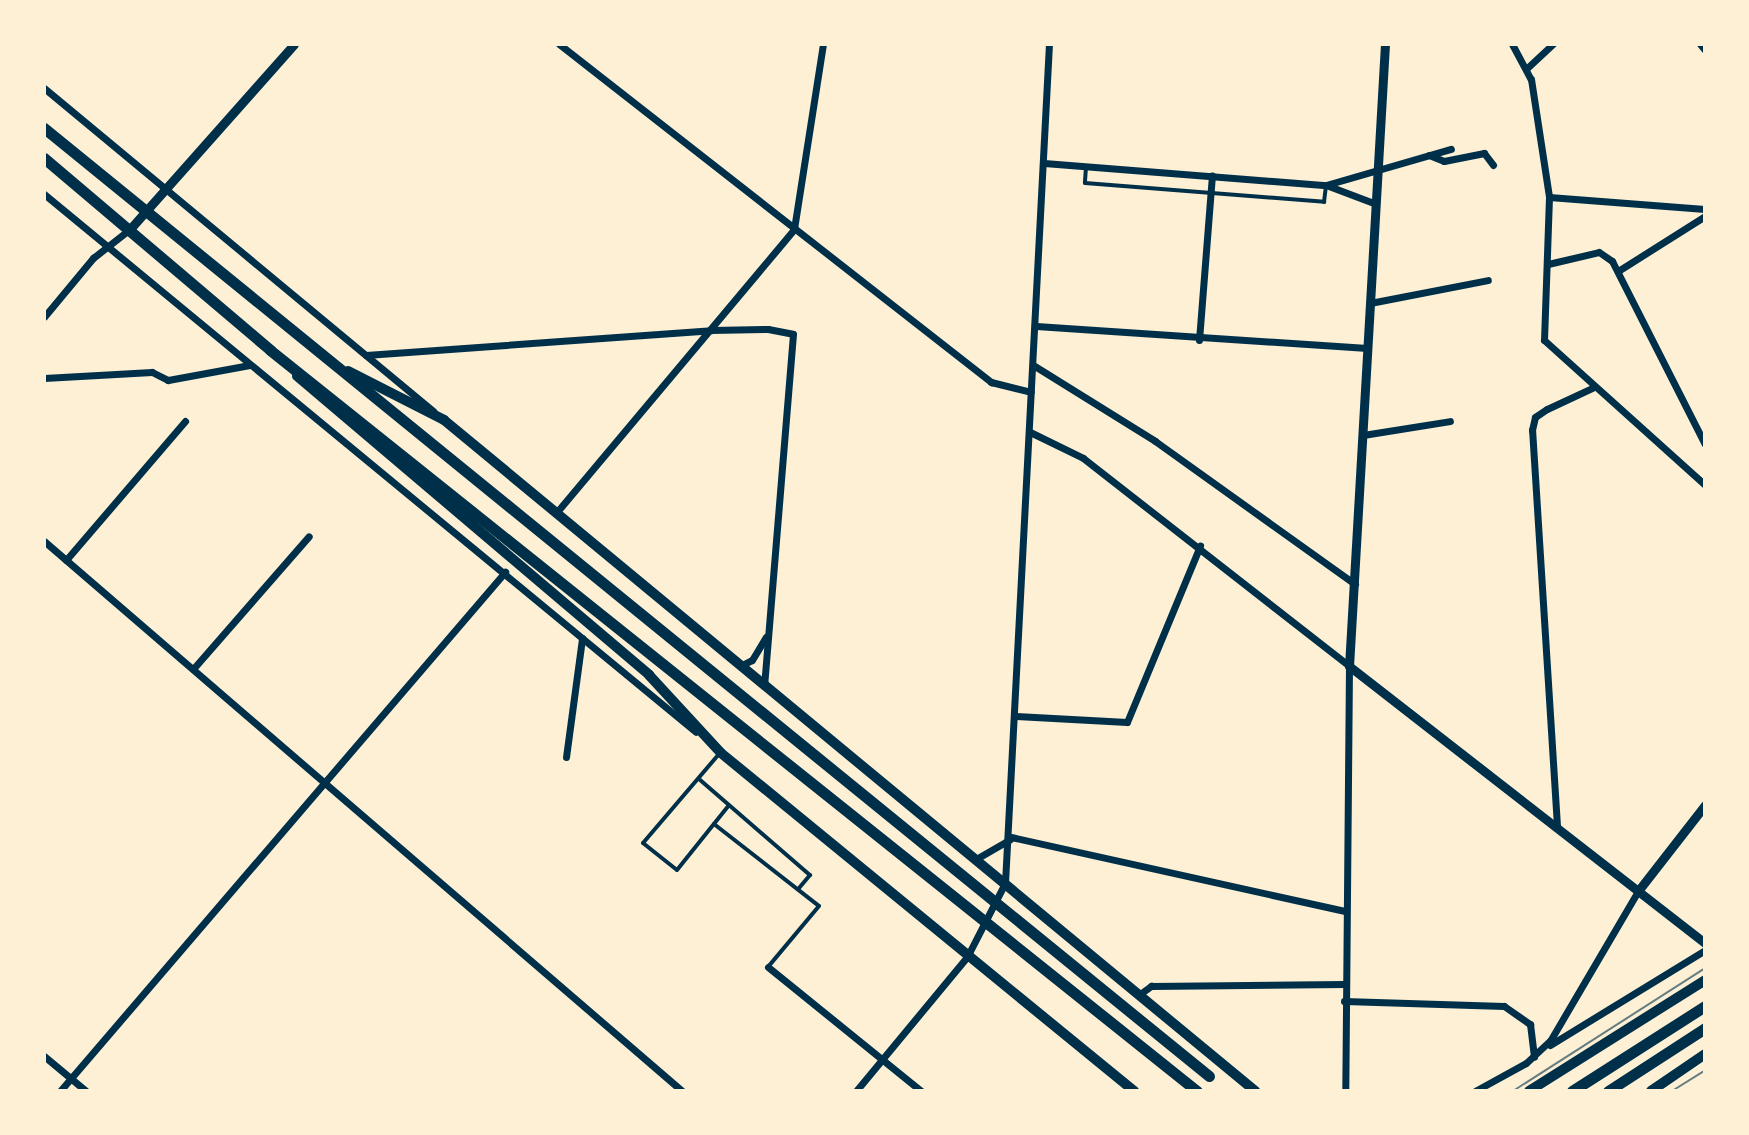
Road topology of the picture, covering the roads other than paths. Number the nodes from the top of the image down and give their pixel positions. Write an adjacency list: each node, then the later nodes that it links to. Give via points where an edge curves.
1 (294, 44): 22 (street)
2 (559, 44): 31 (street)
3 (823, 44): 31 (street)
4 (1049, 44): 16 (street)
5 (1385, 44): 19 (street)
6 (1512, 44): 10 (street)
7 (1553, 44): 10 (street)
8 (1700, 44): 9 (street)
9 (1705, 50)
10 (1526, 69): 25 (street)
11 (44, 88): 22 (street)
12 (44, 128): 28 (main road)
13 (1451, 149): 14 (street)
14 (1427, 154): 17 (street, via 1444,161 1484,153); 19 (street)
15 (44, 158): 30 (main road)
16 (1044, 163): 18 (street); 38 (street)
17 (1493, 165)
18 (1086, 166): 20 (street); 23 (lane, via 1085,183)
19 (1378, 167): 21 (street); 26 (street)
20 (1212, 176): 21 (street); 23 (street)
21 (1326, 185): 23 (lane, via 1324,202); 26 (street)
22 (166, 190): 28 (street); 44 (street)
23 (1210, 193): 40 (street)
24 (44, 194): 32 (street)
25 (1549, 197): 27 (street); 33 (street)
26 (1376, 204): 36 (street)
27 (1705, 209)
28 (145, 212): 30 (street); 42 (main road)
29 (1705, 216): 34 (street)
30 (130, 229): 32 (street); 43 (main road)
31 (794, 229): 39 (street); 49 (street, via 991,382)
32 (107, 246): 37 (street); 45 (street)
33 (1548, 264): 34 (street, via 1599,252); 48 (street, via 1544,340)
34 (1618, 271): 55 (street)
35 (1488, 280): 36 (street)
36 (1370, 303): 41 (street)
37 (44, 317)
38 (1036, 326): 40 (street); 46 (street)
39 (711, 330): 44 (street); 57 (street); 64 (street, via 793,334)
40 (1199, 340): 41 (street)
41 (1367, 348): 54 (street)
42 (315, 352): 50 (main road); 84 (main road)
43 (276, 354): 71 (main road, via 323,402 649,675); 86 (main road)
44 (366, 355): 50 (street)
45 (250, 365): 47 (street, via 168,380 152,372); 62 (street)
46 (1033, 365): 49 (street); 63 (street, via 1155,441)
47 (44, 378)
48 (1592, 388): 56 (street); 78 (street, via 1535,417 1532,430)
49 (1031, 392): 53 (street)
50 (444, 420): 57 (main road)
51 (185, 421): 61 (street)
52 (1450, 421): 54 (street)
53 (1030, 432): 60 (street, via 1083,458); 70 (street)
54 (1363, 435): 63 (street)
55 (1705, 444)
56 (1705, 485)
57 (556, 513): 66 (main road)
58 (309, 536): 68 (street)
59 (44, 541): 61 (street)
60 (1200, 546): 67 (street); 70 (street, via 1127,722)
61 (66, 560): 68 (street)
62 (505, 572): 65 (street); 74 (street)
63 (1355, 584): 67 (street)
64 (769, 632): 66 (street, via 752,660); 69 (street)
65 (582, 638): 71 (street); 72 (street)
66 (740, 666): 69 (main road)
67 (1349, 666): 78 (street); 85 (street)
68 (193, 669): 74 (street)
69 (764, 685): 80 (main road)
70 (1016, 716): 79 (street)
71 (721, 753): 73 (lane); 89 (main road)
72 (566, 757)
73 (699, 779): 75 (lane); 77 (lane, via 643,843 677,870)
74 (324, 783): 103 (street); 104 (street)
75 (729, 805): 77 (lane); 82 (lane, via 810,875)
76 (1705, 805): 83 (street)
77 (714, 824): 82 (lane)
78 (1557, 826): 83 (street)
79 (1011, 837): 80 (street); 81 (street); 85 (street)
80 (976, 859): 81 (main road)
81 (1005, 883): 84 (street); 93 (main road)
82 (799, 888): 90 (lane, via 819,906)
83 (1638, 891): 87 (street); 97 (street)
84 (995, 903): 86 (street); 102 (main road)
85 (1345, 911): 92 (street)
86 (987, 920): 89 (street); 113 (main road)
87 (1705, 943)
88 (1705, 950): 97 (street)
89 (967, 957): 101 (street); 112 (main road)
90 (768, 967): 101 (street)
91 (1705, 980): 116 (main road)
92 (1344, 984): 93 (street, via 1151,986); 94 (street)
93 (1140, 994): 114 (main road)
94 (1344, 1001): 100 (street, via 1504,1006 1530,1024); 115 (street)
95 (1705, 1006): 117 (main road)
96 (1705, 1028): 118 (main road)
97 (1544, 1048): 100 (street)
98 (1705, 1054): 119 (main road)
99 (44, 1056): 103 (street)
100 (1534, 1057): 105 (street)
101 (882, 1061): 110 (street); 111 (street)
102 (1209, 1076)
103 (71, 1078): 106 (street); 107 (street)
104 (673, 1084): 108 (street); 109 (street)
105 (1477, 1090)
106 (60, 1091)
107 (86, 1091)
108 (667, 1091)
109 (682, 1091)
110 (856, 1091)
111 (921, 1091)
112 (1134, 1091)
113 (1197, 1091)
114 (1255, 1091)
115 (1345, 1091)
116 (1529, 1091)
117 (1572, 1091)
118 (1608, 1091)
119 (1651, 1091)

